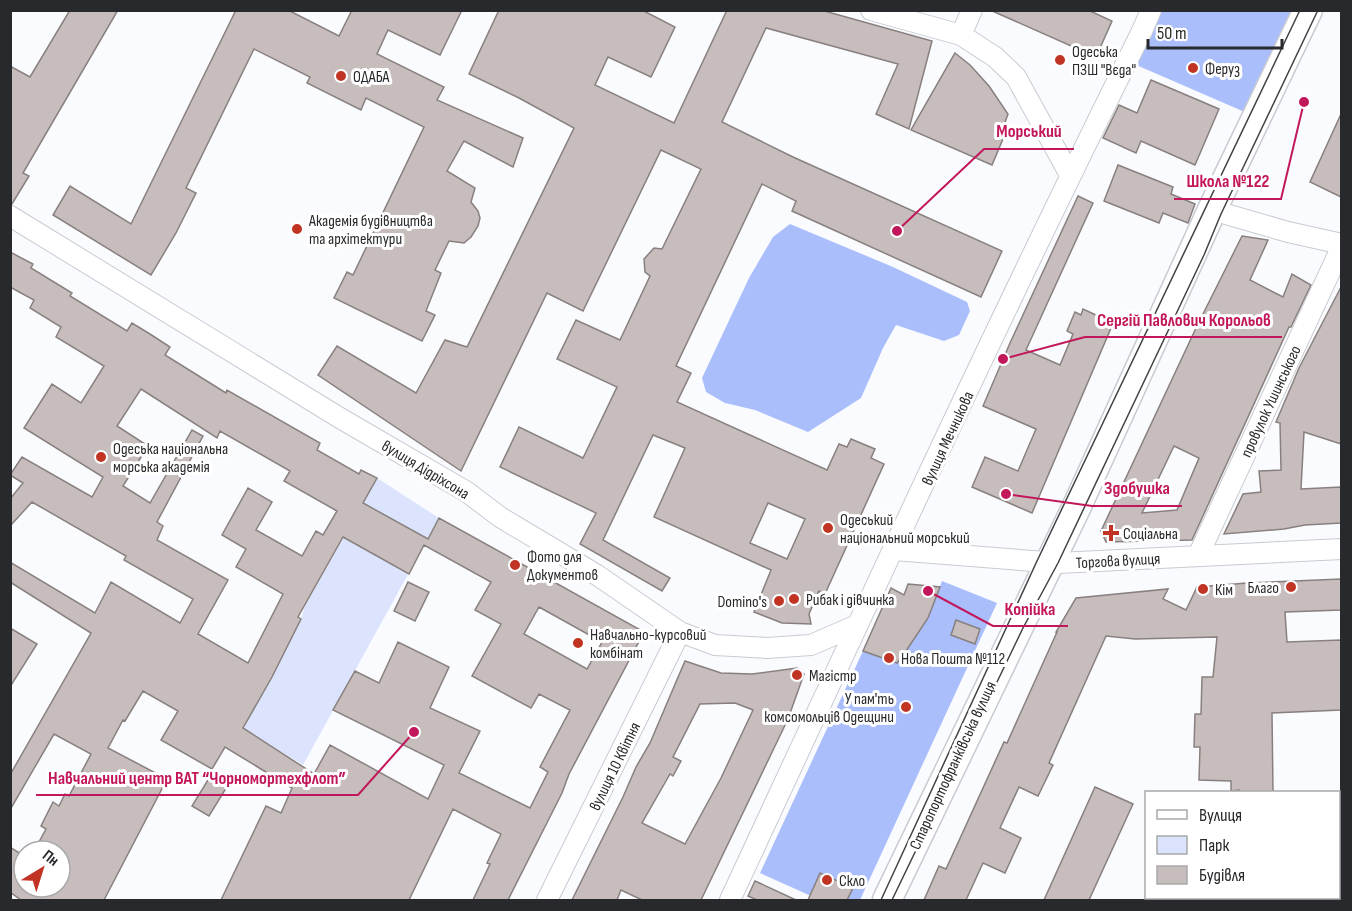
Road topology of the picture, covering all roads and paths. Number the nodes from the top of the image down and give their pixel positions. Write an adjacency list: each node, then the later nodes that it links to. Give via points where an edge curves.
1 (871, 10): 5 (street)
2 (972, 10): 5 (street)
3 (1150, 10): 6 (street, вулиця Мечникова)
4 (1308, 10): 7 (main road, Старопортофранківська вулиця)
5 (961, 34): 6 (street, via 1016,77)
6 (1070, 175): 11 (street, вулиця Мечникова)
7 (1212, 210): 9 (street); 13 (main road, Старопортофранківська вулиця)
8 (10, 216): 15 (street, вулиця Дідріхсона, via 467,492)
9 (1341, 245): 12 (street, провулок Ушинського)
10 (1341, 549): 12 (street, Торгова вулиця)
11 (894, 550): 13 (street, Торгова вулиця); 14 (street, вулиця Мечникова)
12 (1198, 556): 13 (street, Торгова вулиця)
13 (1048, 563): 18 (main road, Старопортофранківська вулиця)
14 (857, 626): 15 (street, вулиця Дідріхсона, via 811,645 767,648 715,645); 17 (street, вулиця Мечникова)
15 (680, 632): 16 (street, вулиця 10 Квітня)
16 (547, 900)
17 (730, 900)
18 (887, 900)

